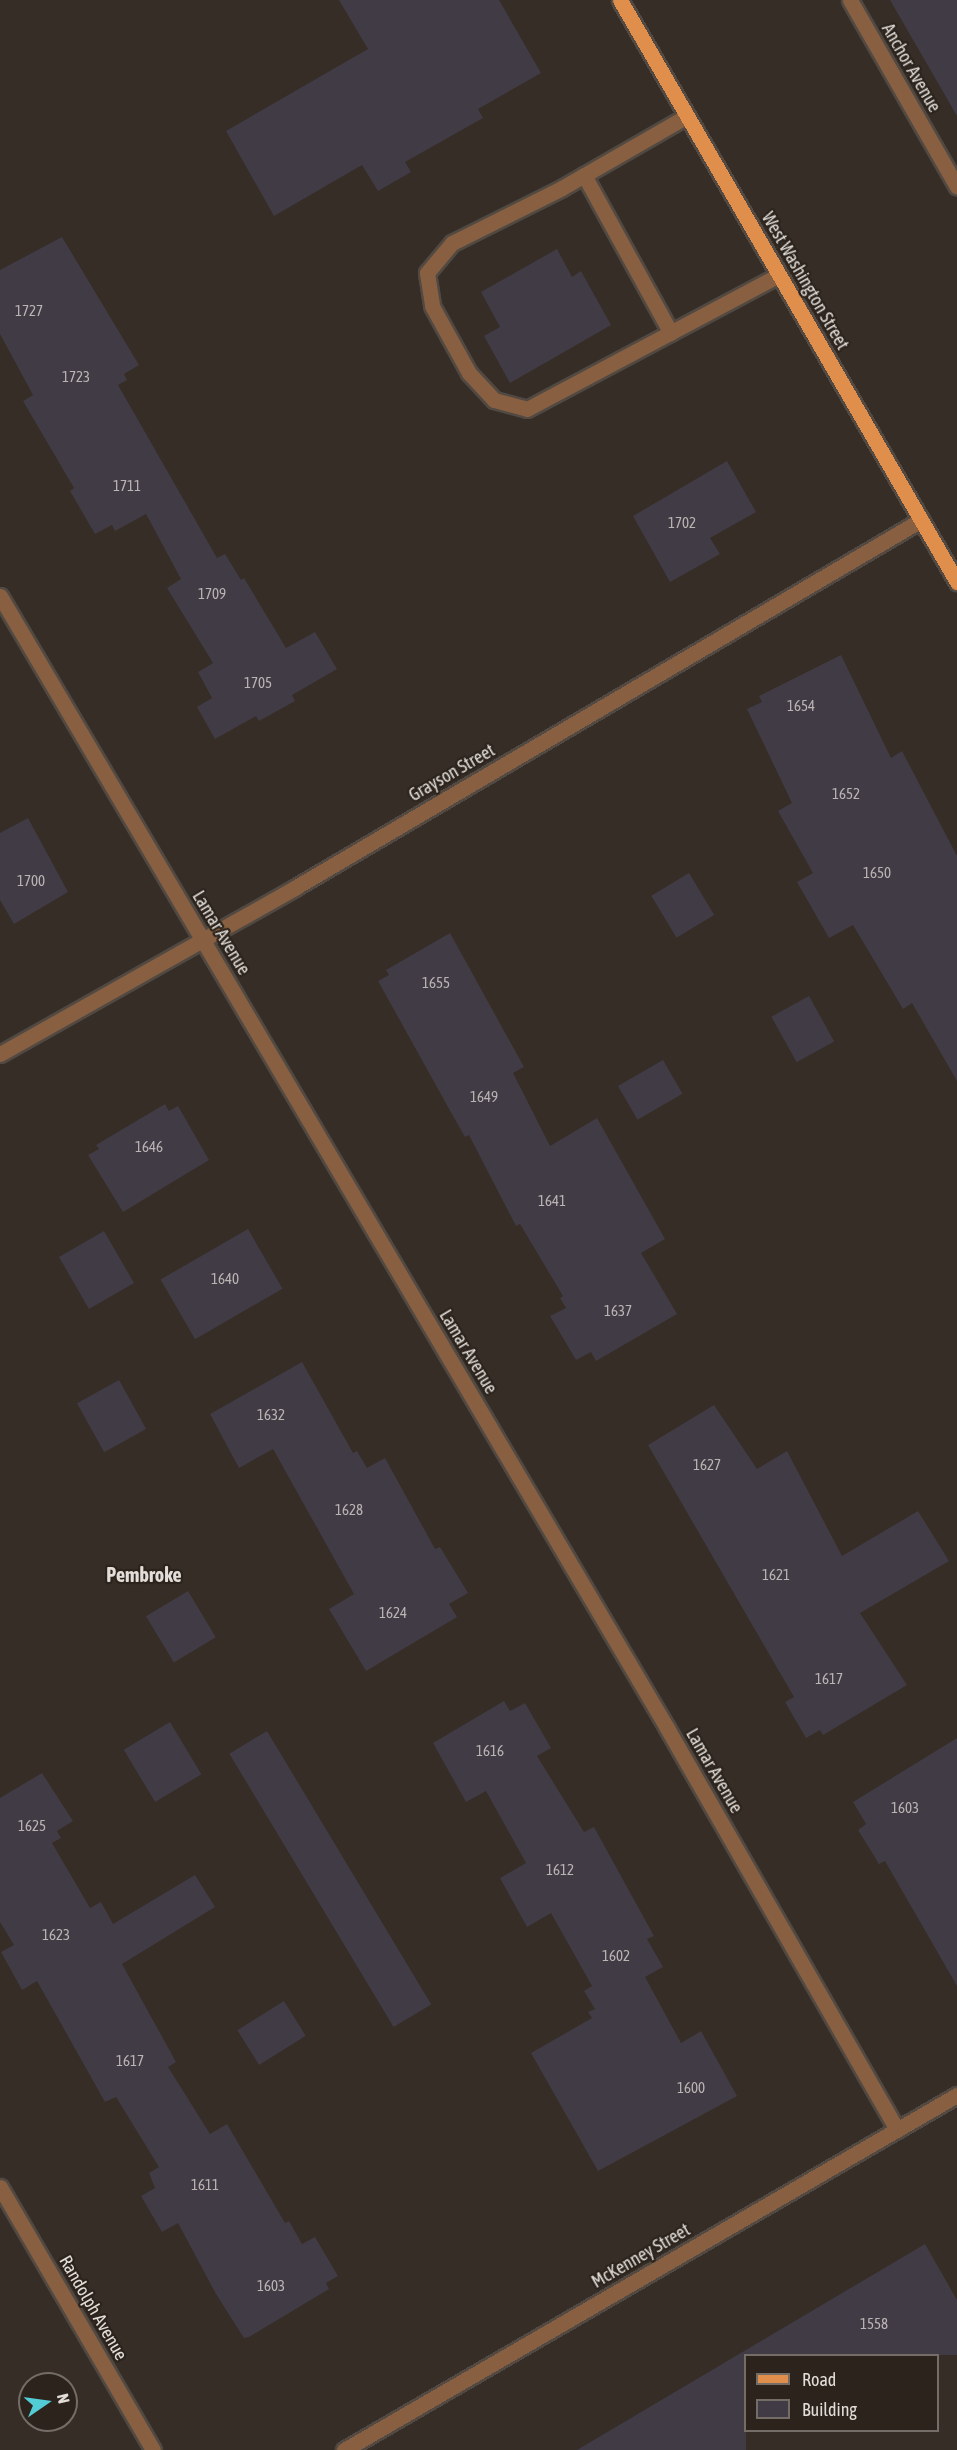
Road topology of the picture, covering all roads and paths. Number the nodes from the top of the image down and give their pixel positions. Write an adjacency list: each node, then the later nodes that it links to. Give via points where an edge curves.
1 (620, 0): 3 (main road, West Washington Street)
2 (850, 0): 5 (street, Anchor Avenue)
3 (687, 116): 4 (street); 6 (main road, West Washington Street)
4 (584, 175): 7 (street); 7 (street, via 452,243 427,273 432,306 469,373 494,400 527,409)
5 (957, 187)
6 (779, 275): 7 (street); 8 (main road, West Washington Street)
7 (670, 333)
8 (921, 520): 9 (main road, West Washington Street); 11 (street, Grayson Street)
9 (957, 582)
10 (0, 596): 11 (street, Lamar Avenue)
11 (202, 939): 12 (street, Grayson Street); 14 (street, Lamar Avenue, via 667,1728)
12 (0, 1054)
13 (957, 2095): 14 (street, McKenney Street)
14 (897, 2130): 17 (street, McKenney Street)
15 (0, 2187): 16 (street, Randolph Avenue)
16 (153, 2450)
17 (344, 2450)

